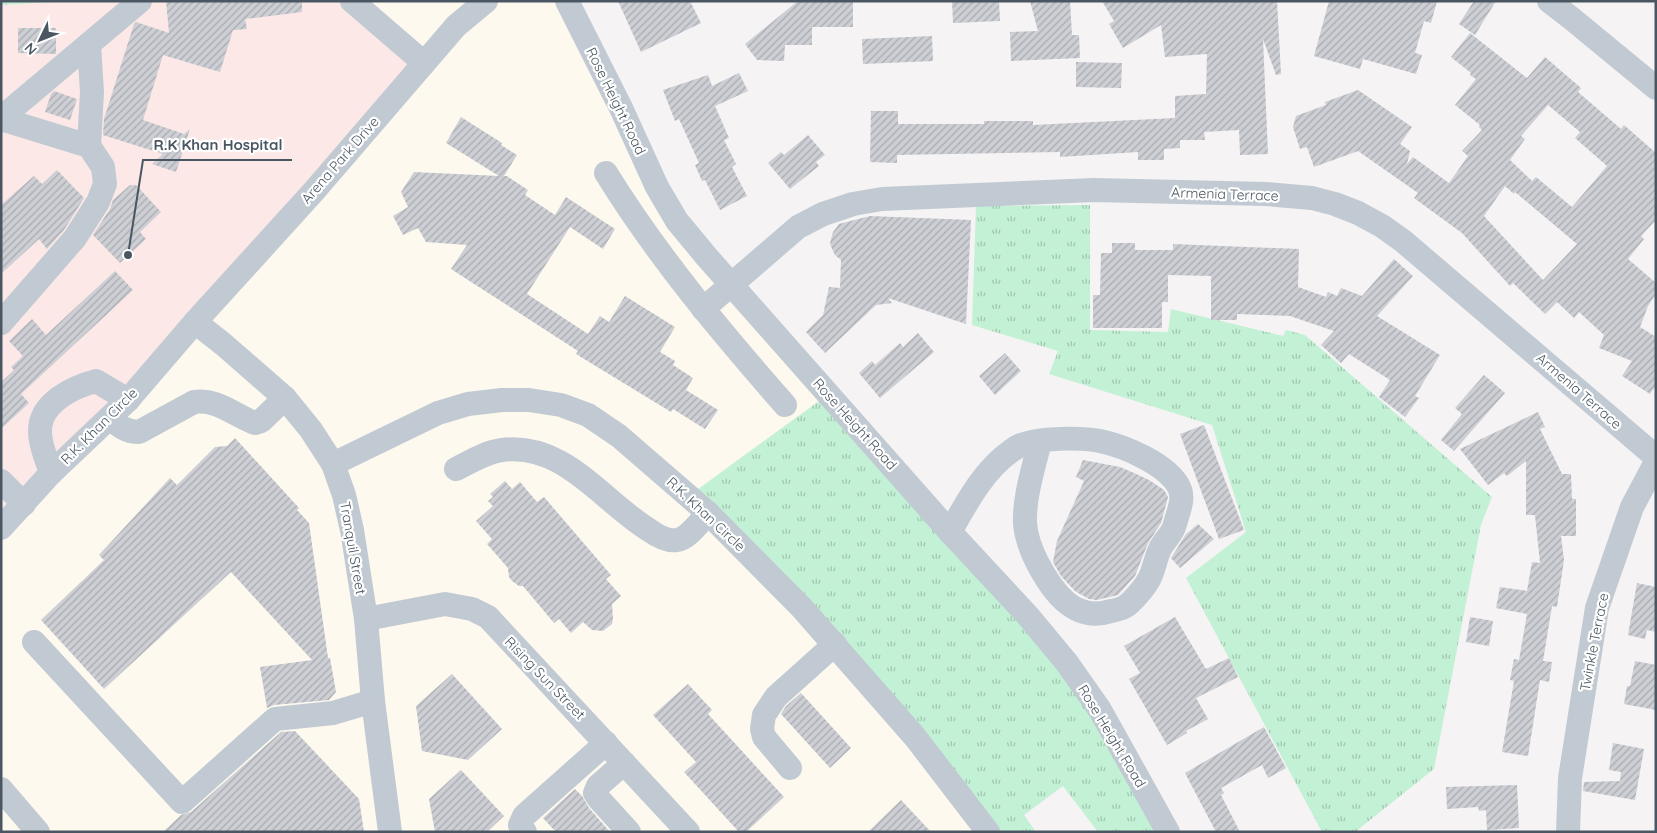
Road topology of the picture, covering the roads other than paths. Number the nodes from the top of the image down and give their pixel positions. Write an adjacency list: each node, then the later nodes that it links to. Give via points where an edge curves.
1 (140, 1): 6 (street)
2 (352, 1): 7 (street)
3 (486, 1): 7 (street, Arena Park Drive, via 456,26)
4 (567, 1): 12 (street, Rose Height Road, via 657,187 677,221)
5 (1549, 1): 8 (street)
6 (89, 45): 9 (street); 10 (street, via 92,92)
7 (424, 63): 14 (street, Arena Park Drive)
8 (1652, 80)
9 (1, 119): 10 (street)
10 (89, 146): 15 (street, via 103,167 105,184 98,202 75,238)
11 (606, 173): 13 (street, via 633,216)
12 (731, 284): 13 (street, Armenia Terrace); 21 (street, Armenia Terrace, via 798,227 853,204 1094,190 1312,198 1358,213 1403,241); 29 (street, Rose Height Road)
13 (703, 309): 18 (street)
14 (195, 322): 16 (street, Tranquil Street); 17 (street, R.K. Khan Circle)
15 (1, 323)
16 (285, 398): 19 (street, via 261,421 255,422 203,400 138,432 122,429); 23 (street, Tranquil Street)
17 (128, 400): 19 (street, R.K. Khan Circle); 25 (street, via 96,381 72,389 59,398 41,421 40,432)
18 (785, 406)
19 (110, 418): 25 (street, R.K. Khan Circle)
20 (1040, 442): 20 (street, via 1078,439 1116,446 1149,460 1180,488 1182,500 1174,530 1160,547 1148,581 1125,607 1105,613 1070,606 1058,597 1042,573 1028,541 1025,524 1026,504); 29 (street, via 1020,445 992,468)
21 (1656, 455)
22 (1656, 462): 45 (street, Twinkle Terrace, via 1632,507 1598,608 1570,778)
23 (333, 464): 28 (street, R.K. Khan Circle, via 438,412 468,404 529,400 561,405 588,415 619,436); 30 (street, Tranquil Street, via 352,530)
24 (456, 469): 28 (street, via 502,450 547,456 572,470 640,525 668,540 685,536)
25 (51, 473): 27 (street, R.K. Khan Circle)
26 (1, 481): 27 (street)
27 (10, 513)
28 (708, 513): 32 (street, R.K. Khan Circle)
29 (950, 532): 44 (street, Rose Height Road, via 1067,663 1100,710)
30 (366, 619): 33 (street, Tranquil Street); 34 (street, Rising Sun Street, via 445,604 472,609 488,617)
31 (34, 642): 33 (street, via 182,802 275,720 333,713)
32 (834, 644): 36 (street, via 776,697 764,715 764,737); 43 (street, R.K. Khan Circle, via 915,737)
33 (373, 701): 39 (street, Tranquil Street)
34 (606, 743): 35 (street, Rising Sun Street); 40 (street, via 524,816 520,825)
35 (624, 763): 41 (street, via 595,792); 42 (street, Rising Sun Street)
36 (790, 768)
37 (1, 789): 38 (street)
38 (38, 832)
39 (390, 832)
40 (525, 832)
41 (629, 832)
42 (688, 832)
43 (988, 832)
44 (1168, 832)
45 (1568, 832)

